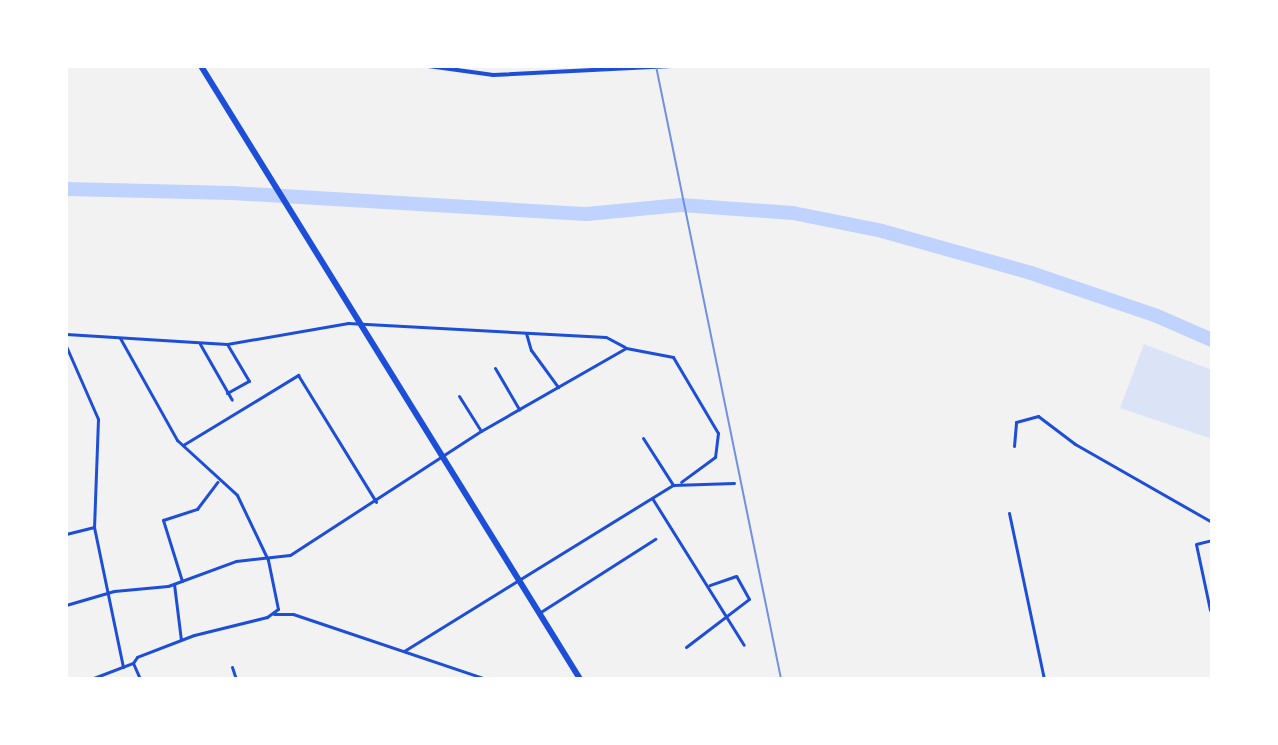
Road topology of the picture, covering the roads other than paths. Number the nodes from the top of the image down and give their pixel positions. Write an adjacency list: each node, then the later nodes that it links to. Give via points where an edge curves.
1 (201, 66): 4 (highway)
2 (428, 66): 3 (street, via 493,75)
3 (672, 66)
4 (359, 323): 5 (street); 9 (street); 22 (highway)
5 (526, 331): 11 (street, via 606,337); 13 (street, via 531,350)
6 (66, 334): 7 (street)
7 (120, 338): 8 (street); 20 (street)
8 (199, 343): 9 (street); 14 (street)
9 (227, 344): 14 (street, via 249,381)
10 (66, 346): 31 (street, via 98,419)
11 (626, 348): 13 (street); 24 (street, via 673,357 718,433 713,460)
12 (495, 368): 17 (street)
13 (558, 387): 17 (street)
14 (227, 393): 16 (street)
15 (459, 396): 18 (street)
16 (232, 400)
17 (519, 409): 18 (street)
18 (481, 431): 22 (street)
19 (643, 438): 26 (street)
20 (183, 445): 23 (street); 28 (street, via 298,375)
21 (1014, 446): 30 (street, via 1016,422 1038,416 1075,444)
22 (441, 458): 28 (street); 36 (highway)
23 (217, 482): 35 (street, via 227,483 237,495); 37 (street, via 197,509 163,520)
24 (681, 482): 25 (street); 26 (street)
25 (734, 483)
26 (673, 485): 27 (street)
27 (652, 498): 36 (street); 39 (street)
28 (376, 502): 35 (street, via 290,555)
29 (1009, 513): 58 (street)
30 (1212, 522)
31 (94, 527): 32 (street); 40 (street)
32 (66, 534)
33 (655, 539): 43 (street)
34 (1212, 540): 42 (street, via 1196,544)
35 (268, 560): 37 (street, via 236,561); 44 (street, via 278,609)
36 (518, 579): 43 (highway); 49 (street)
37 (182, 581): 38 (street)
38 (174, 584): 40 (street); 46 (street)
39 (710, 586): 45 (street); 45 (street, via 732,574 743,582 749,599)
40 (108, 593): 41 (street); 51 (street)
41 (66, 605)
42 (1210, 610)
43 (539, 613): 57 (highway)
44 (274, 614): 46 (street); 49 (street, via 293,614)
45 (730, 618): 47 (street); 48 (street)
46 (181, 640): 50 (street)
47 (744, 645)
48 (686, 647)
49 (404, 651): 56 (street)
50 (133, 663): 51 (street); 54 (street)
51 (123, 667): 53 (street)
52 (232, 667): 55 (street)
53 (91, 679)
54 (140, 679)
55 (236, 679)
56 (486, 679)
57 (580, 679)
58 (1044, 679)

